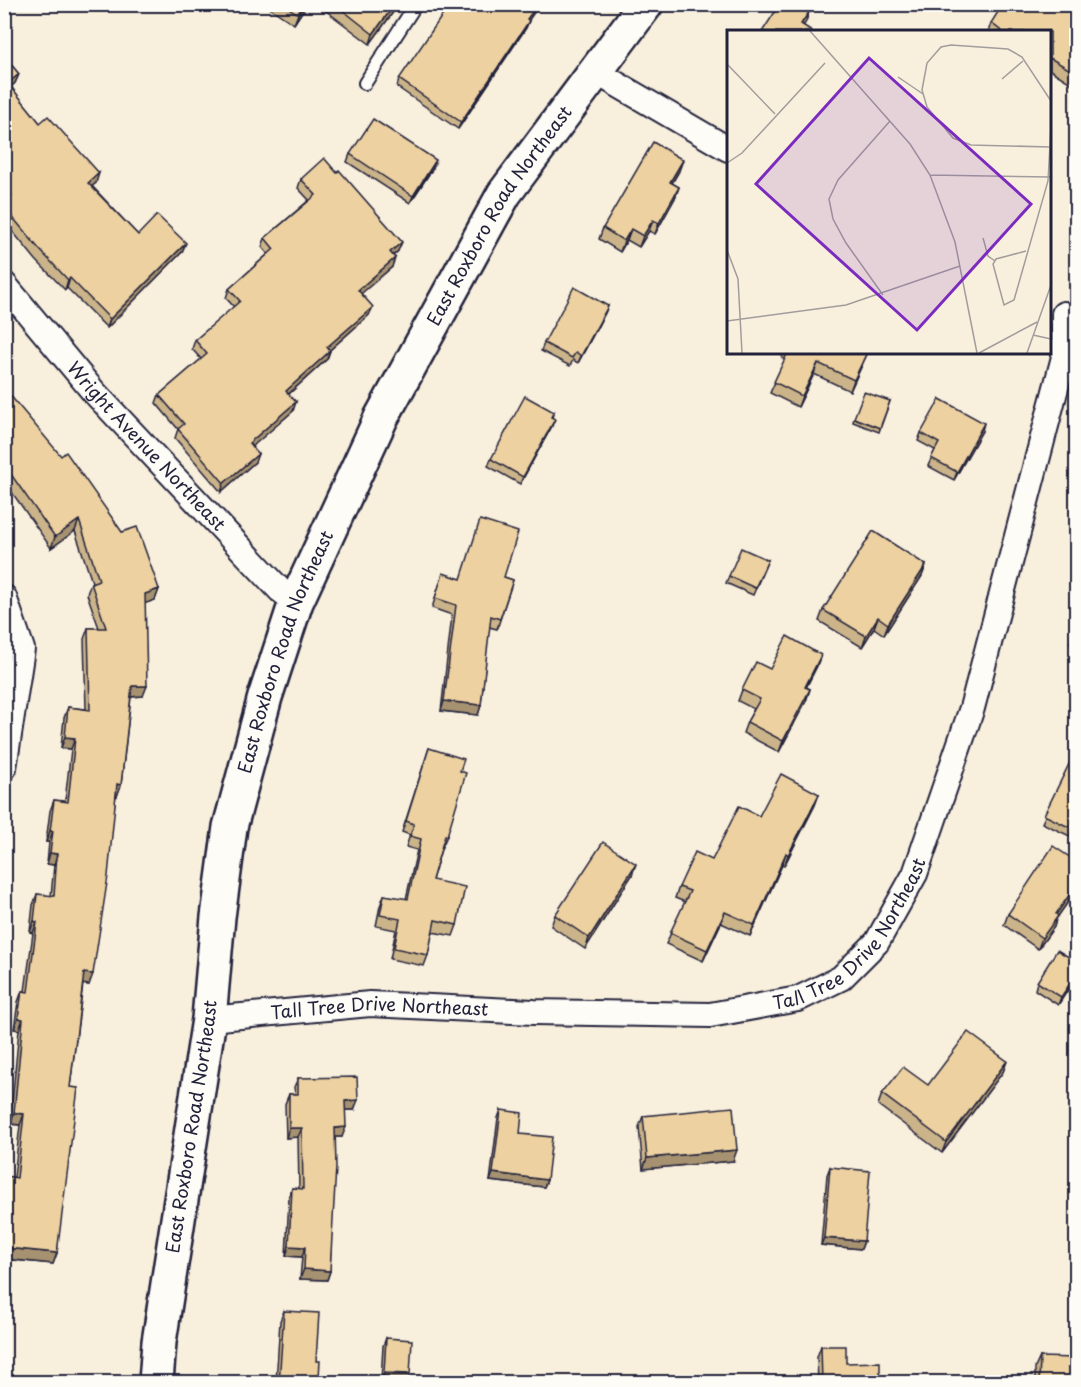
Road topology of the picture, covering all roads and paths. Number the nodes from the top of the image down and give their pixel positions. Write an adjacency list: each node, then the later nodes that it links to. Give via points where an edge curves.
1 (416, 4): 4 (lane)
2 (646, 4): 3 (main road, East Roxboro Road Northeast)
3 (596, 72): 5 (street); 9 (main road, East Roxboro Road Northeast, via 504,194 381,418)
4 (365, 83)
5 (727, 148)
6 (4, 284): 9 (street, Wright Avenue Northeast, via 93,391 280,590)
7 (1063, 315): 11 (street, Tall Tree Drive Northeast, via 1064,357 972,708 915,874 877,942 842,978 798,999 710,1015 370,1004)
8 (4, 597): 10 (street, via 22,649)
9 (296, 602): 11 (main road, East Roxboro Road Northeast, via 265,697 230,827)
10 (4, 768)
11 (208, 1019): 12 (main road, East Roxboro Road Northeast)
12 (156, 1383)

